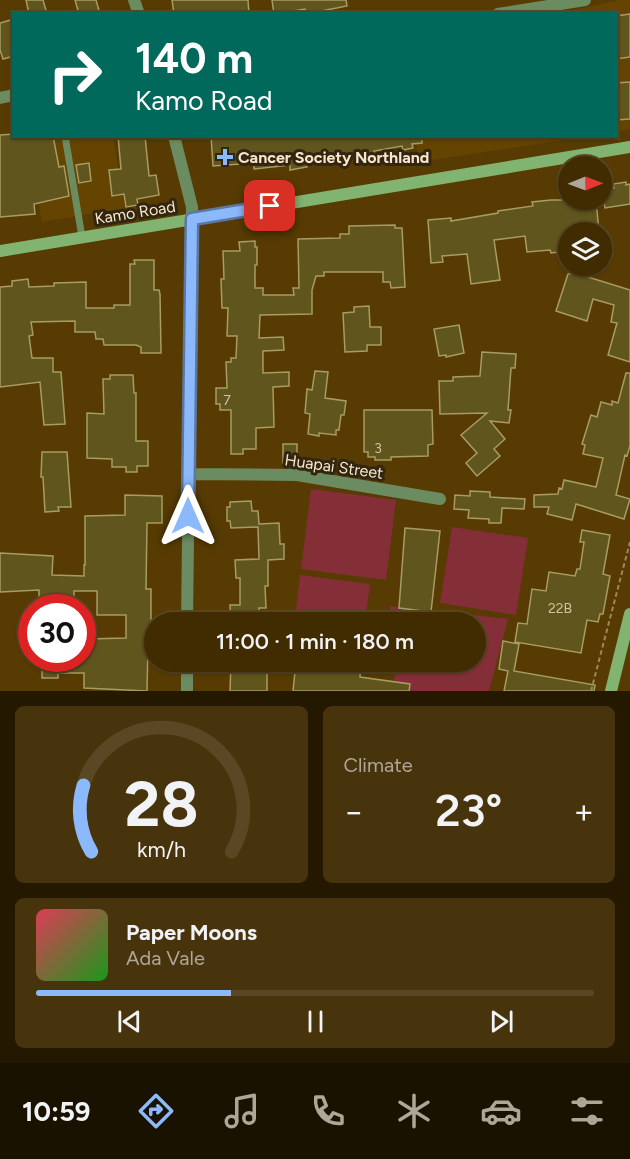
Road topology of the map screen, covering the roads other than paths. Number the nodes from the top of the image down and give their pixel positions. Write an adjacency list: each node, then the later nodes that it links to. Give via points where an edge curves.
1 (585, 0): 2 (street)
2 (510, 12)
3 (65, 138): 7 (lane)
4 (175, 138): 6 (street)
5 (630, 147): 6 (main road, Kamo Road)
6 (192, 219): 7 (main road, Kamo Road); 9 (street)
7 (82, 237): 8 (main road, Kamo Road)
8 (0, 251)
9 (188, 474): 10 (street, Huapai Street, via 297,476); 11 (street)
10 (440, 499)
11 (187, 612)
12 (630, 614): 15 (main road)
13 (187, 672): 14 (street)
14 (187, 691)
15 (611, 691)

